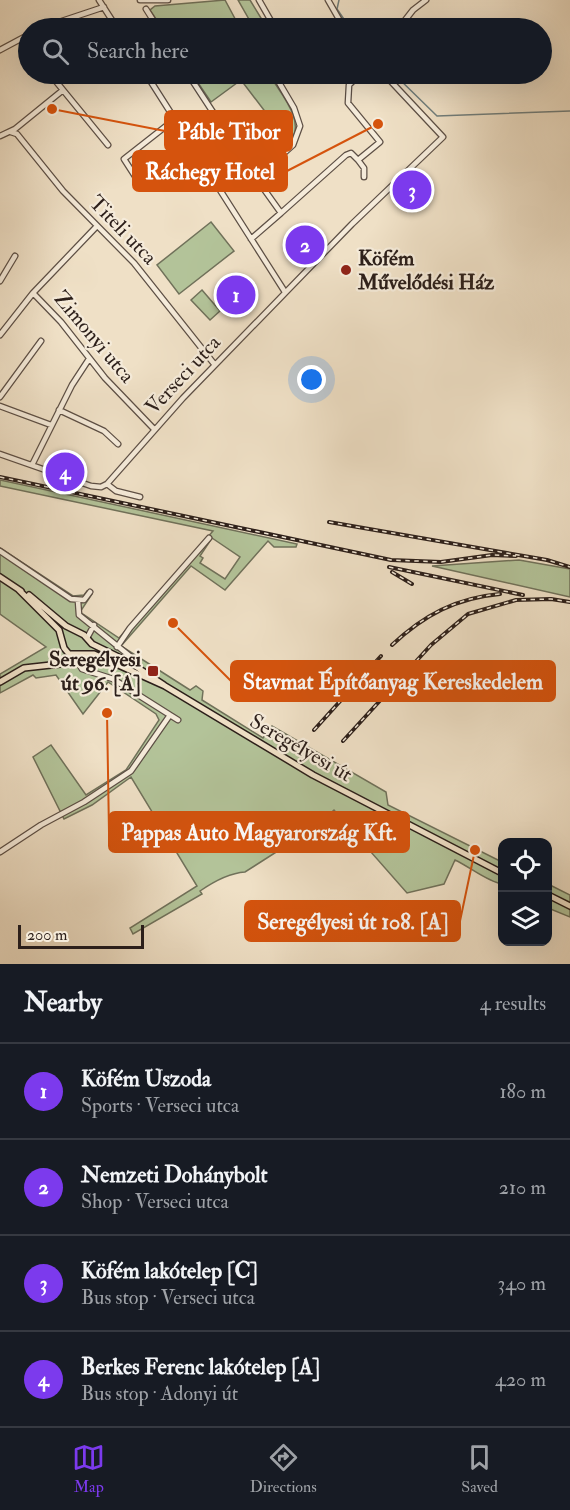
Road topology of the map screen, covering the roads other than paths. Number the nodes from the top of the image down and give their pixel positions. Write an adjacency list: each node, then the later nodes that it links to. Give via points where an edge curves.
1 (99, 0): 7 (street)
2 (140, 0): 3 (street)
3 (168, 0)
4 (259, 0): 12 (street)
5 (328, 0): 13 (street)
6 (426, 0): 14 (street)
7 (104, 7): 9 (street); 10 (street)
8 (146, 9): 11 (street)
9 (71, 18)
10 (111, 18)
11 (152, 18)
12 (269, 18)
13 (338, 18)
14 (407, 18)
15 (18, 40): 16 (street)
16 (0, 50)
17 (58, 84): 23 (street)
18 (152, 84): 24 (street)
19 (195, 84): 30 (street)
20 (280, 84): 30 (street, via 294,108 299,132 293,145)
21 (350, 84): 28 (street, via 348,103 380,142)
22 (393, 84): 38 (street, Verseci utca, via 443,137)
23 (63, 90): 25 (street); 27 (street)
24 (175, 119): 31 (street, via 123,159); 34 (street)
25 (11, 132): 26 (street); 33 (street, Titeli utca, via 17,134)
26 (0, 136)
27 (108, 145)
28 (358, 160): 29 (street); 32 (street, via 351,153 346,154)
29 (364, 177)
30 (256, 178): 32 (street)
31 (142, 187)
32 (281, 213): 34 (street)
33 (97, 226): 39 (street); 43 (street, Titeli utca, via 134,263)
34 (251, 239): 38 (street)
35 (15, 256): 36 (street)
36 (2, 271): 37 (street)
37 (0, 281)
38 (285, 292): 43 (street, Verseci utca)
39 (33, 293): 40 (street); 42 (street, Zimonyi utca, via 57,316)
40 (1, 331)
41 (41, 342): 44 (street)
42 (89, 359): 46 (street); 48 (street, Zimonyi utca)
43 (215, 365): 48 (street, Verseci utca)
44 (0, 397)
45 (0, 406): 47 (street)
46 (58, 411): 47 (street); 49 (street, via 104,431)
47 (51, 425): 51 (street)
48 (154, 429): 52 (street, Verseci utca)
49 (118, 444)
50 (0, 454): 51 (street)
51 (32, 465): 52 (street, via 91,486)
52 (106, 485): 53 (street)
53 (140, 496)
54 (209, 538): 65 (street)
55 (0, 551): 59 (street)
56 (0, 577): 57 (main road)
57 (19, 590): 62 (main road); 63 (main road, via 53,623)
58 (90, 592): 59 (street)
59 (78, 601): 60 (street, via 78,612)
60 (85, 620): 61 (street); 62 (street)
61 (94, 626): 64 (street); 65 (street)
62 (76, 631): 63 (main road); 64 (main road)
63 (64, 640): 66 (main road)
64 (88, 640): 67 (main road); 73 (main road)
65 (117, 647): 69 (street)
66 (65, 650): 68 (main road); 70 (main road, via 62,659)
67 (82, 654): 68 (main road, Seregélyesi út); 71 (street); 73 (main road, Seregélyesi út, via 100,656)
68 (72, 656): 70 (main road, Seregélyesi út); 71 (street)
69 (131, 657)
70 (54, 663): 72 (main road, Seregélyesi út, via 24,668)
71 (86, 671): 74 (street, via 113,680)
72 (0, 682)
73 (165, 686): 77 (main road, Seregélyesi út, via 313,775)
74 (170, 715): 75 (street); 76 (street, via 131,771)
75 (178, 720)
76 (0, 852)
77 (498, 871)
78 (552, 897): 79 (main road)
79 (570, 906)

